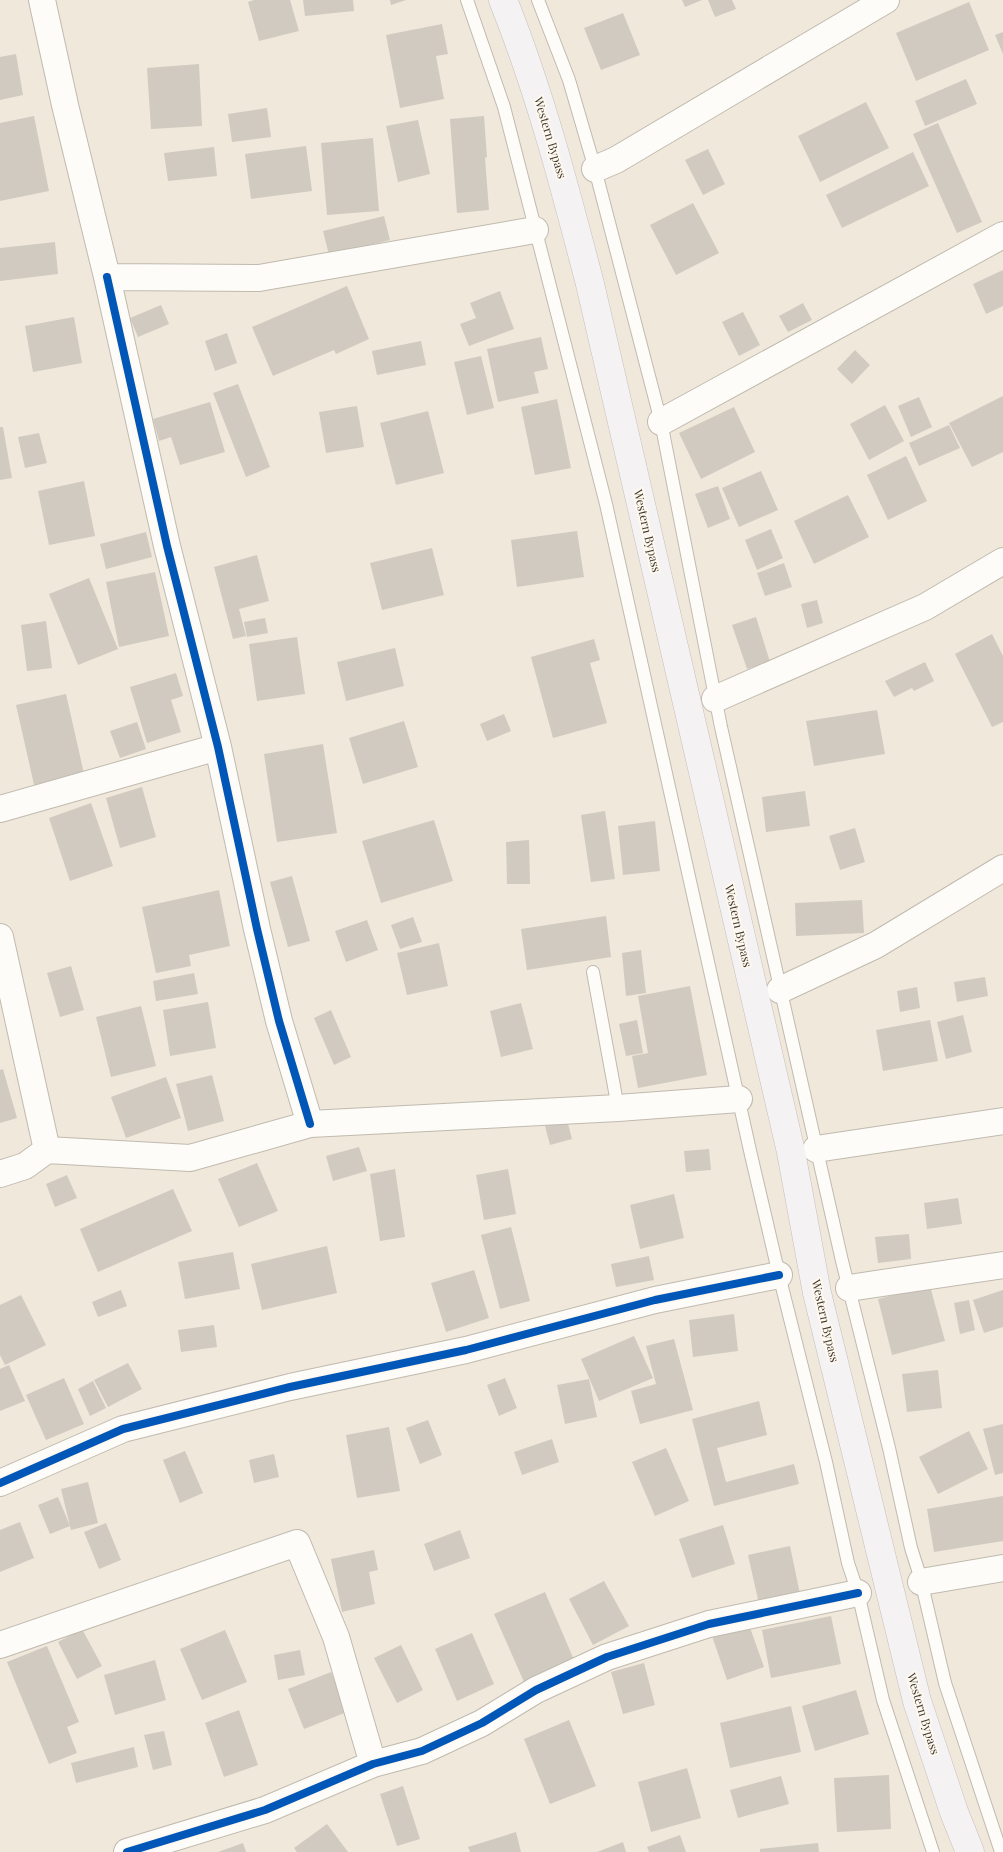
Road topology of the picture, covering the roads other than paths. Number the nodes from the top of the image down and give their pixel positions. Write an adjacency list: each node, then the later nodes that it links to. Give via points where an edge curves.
1 (42, 0): 9 (street)
2 (467, 0): 7 (lane, via 504,107)
3 (503, 0): 37 (main road, Western Bypass, via 520,42 562,176 592,293 791,1152 817,1293 890,1596 917,1701)
4 (538, 0): 6 (lane, via 569,80)
5 (886, 0): 6 (street)
6 (595, 170): 10 (lane)
7 (535, 230): 9 (street, via 259,278); 19 (lane, via 606,504)
8 (1003, 236): 10 (street)
9 (107, 277): 13 (street, via 167,546)
10 (661, 422): 12 (lane)
11 (1003, 561): 12 (street, via 926,607)
12 (715, 699): 18 (lane)
13 (218, 747): 14 (street); 22 (street, via 279,1021)
14 (0, 810)
15 (1003, 868): 18 (street, via 876,945)
16 (0, 937): 24 (street)
17 (592, 972): 20 (lane)
18 (780, 990): 23 (lane)
19 (739, 1099): 20 (street); 27 (lane)
20 (618, 1108): 22 (street)
21 (1003, 1121): 23 (street)
22 (310, 1124): 24 (street, via 190,1158)
23 (816, 1148): 28 (lane)
24 (46, 1150): 25 (street, via 25,1166)
25 (0, 1174)
26 (1003, 1265): 28 (street)
27 (779, 1275): 29 (street, via 655,1300 466,1350 290,1387 123,1429); 32 (lane)
28 (849, 1288): 31 (lane)
29 (0, 1483)
30 (1003, 1568): 31 (street)
31 (921, 1582): 38 (lane, via 946,1683)
32 (858, 1593): 34 (street, via 709,1624 607,1657 536,1690 482,1723 422,1751); 36 (lane, via 884,1700)
33 (0, 1645): 34 (street, via 297,1543 336,1637)
34 (373, 1764): 35 (street, via 265,1810)
35 (127, 1852)
36 (933, 1852)
37 (970, 1852)
38 (1000, 1852)

